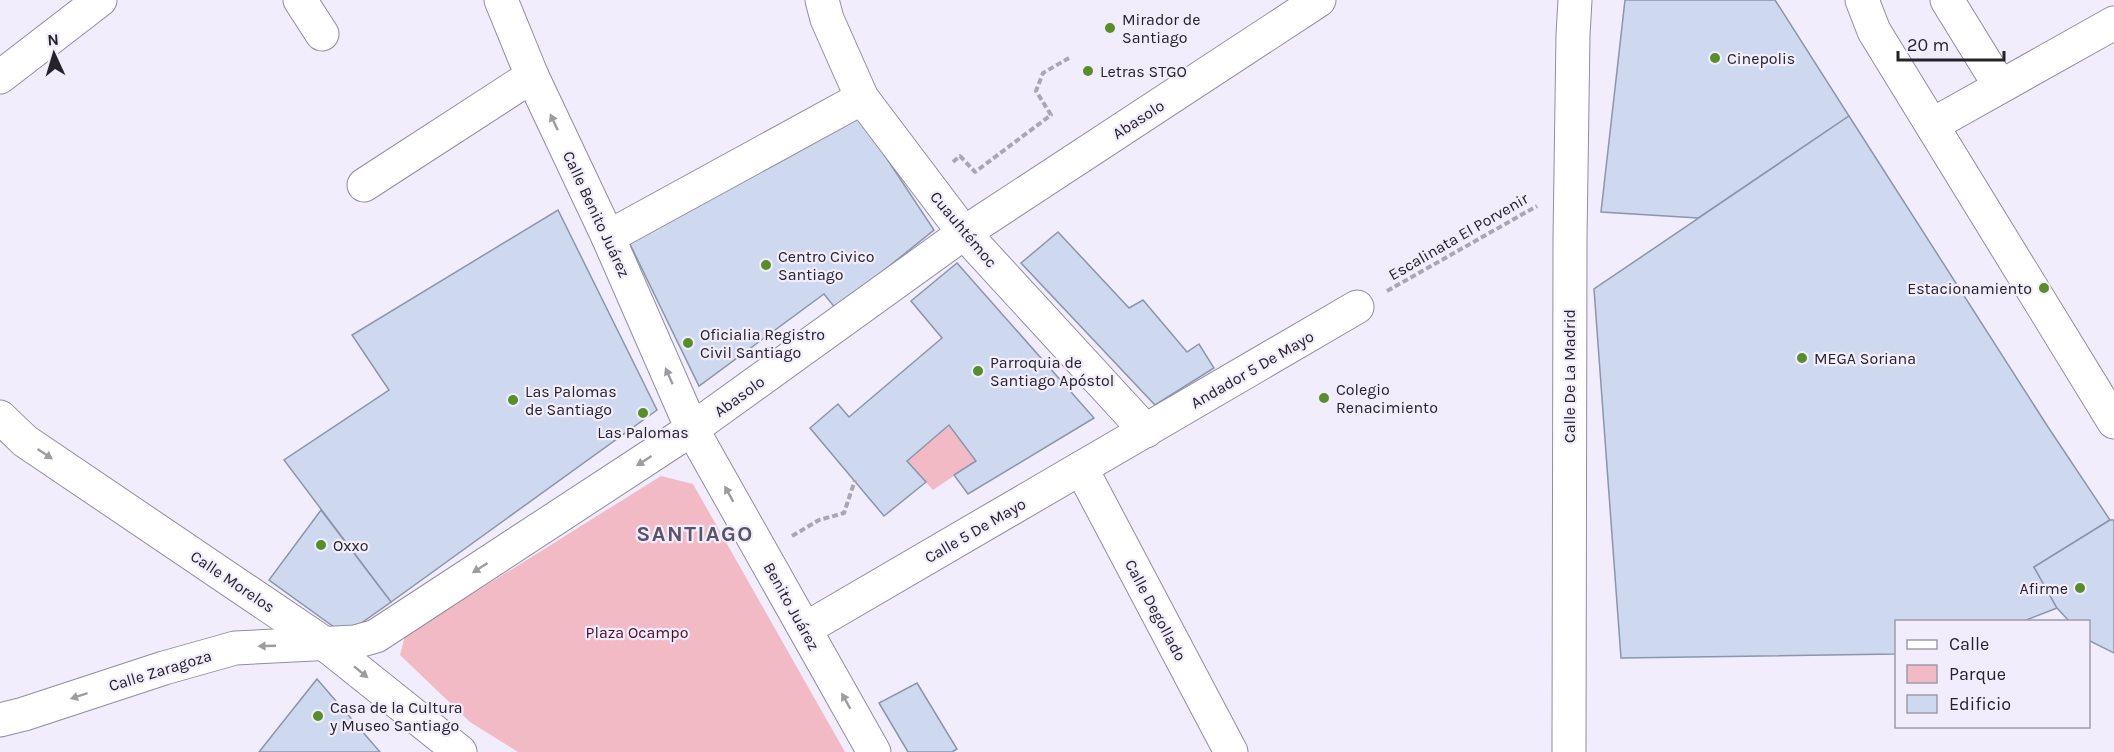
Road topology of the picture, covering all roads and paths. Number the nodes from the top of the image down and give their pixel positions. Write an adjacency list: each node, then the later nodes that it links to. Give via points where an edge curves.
1 (100, 0): 13 (street)
2 (300, 0): 10 (street)
3 (501, 0): 12 (street, Calle Benito Juárez)
4 (822, 0): 15 (street, Cuauhtémoc)
5 (1319, 0): 20 (street, Abasolo)
6 (1575, 0): 19 (street, Calle De La Madrid)
7 (1862, 0): 16 (street, via 1874,31)
8 (1947, 0): 14 (street)
9 (2114, 23): 14 (street)
10 (322, 34)
11 (1069, 57): 17 (path, via 1043,74 1036,90 1051,116 975,172 960,156)
12 (532, 76): 18 (street); 21 (street, Calle Benito Juárez, one-way to 12)
13 (0, 77)
14 (2000, 86): 16 (street)
15 (862, 98): 17 (street, Cuauhtémoc); 21 (street)
16 (1932, 125): 24 (street)
17 (926, 182): 20 (street, Cuauhtémoc)
18 (364, 185)
19 (1570, 187): 22 (path, Escalinata El Porvenir); 36 (street, Calle De La Madrid)
20 (964, 232): 25 (street, Abasolo); 26 (street, Cuauhtémoc)
21 (608, 237): 25 (street, Calle Benito Juárez, one-way to 21)
22 (1357, 307): 26 (street, Andador 5 De Mayo)
23 (0, 417): 31 (street, Calle Morelos, one-way to 31, via 25,441)
24 (2114, 422)
25 (693, 429): 30 (street, Benito Juárez, one-way to 25); 31 (street, Abasolo, one-way to 31, via 376,636)
26 (1146, 431): 27 (street, Calle 5 De Mayo)
27 (1081, 468): 30 (street, Calle 5 De Mayo); 35 (street, Calle Degollado)
28 (855, 480): 29 (path, via 844,513)
29 (819, 520)
30 (805, 629): 34 (street, Benito Juárez, one-way to 30)
31 (325, 644): 32 (street, Calle Zaragoza, one-way to 32, via 235,648); 33 (street, Calle Morelos, one-way to 33)
32 (0, 720)
33 (460, 752)
34 (874, 752)
35 (1232, 752)
36 (1569, 752)

